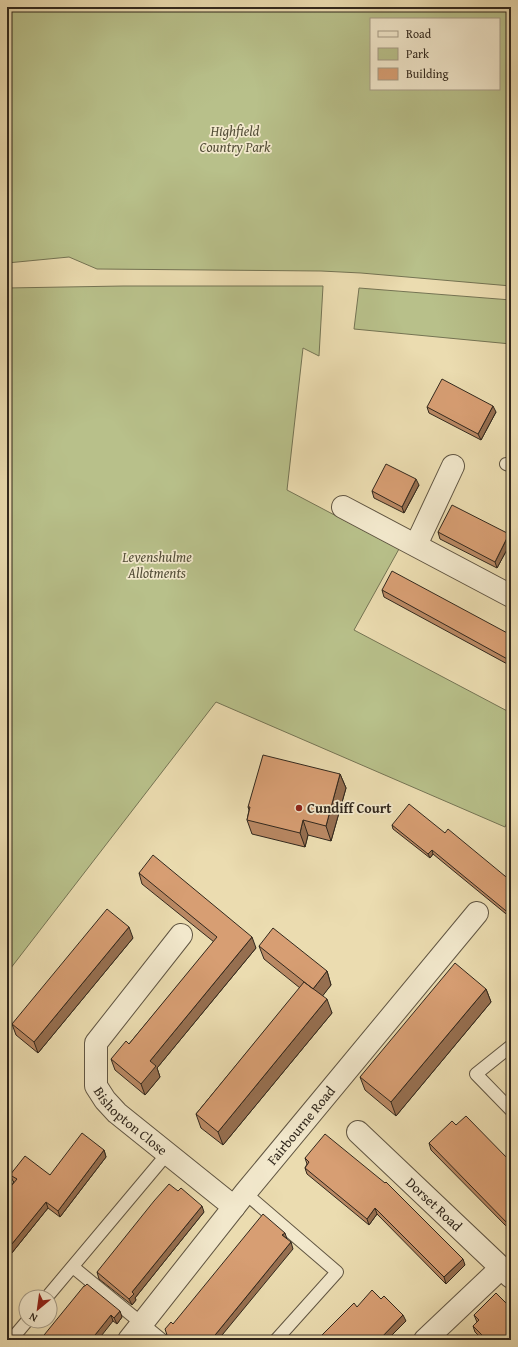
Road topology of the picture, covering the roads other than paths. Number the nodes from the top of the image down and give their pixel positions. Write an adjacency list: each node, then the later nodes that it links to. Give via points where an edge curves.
1 (453, 466): 3 (street)
2 (343, 507): 3 (street)
3 (416, 545): 4 (street)
4 (511, 596)
5 (476, 913): 11 (street, Fairbourne Road)
6 (181, 935): 10 (street, Bishopton Close, via 96,1043 96,1086 117,1112)
7 (511, 1046): 8 (lane, via 476,1074)
8 (511, 1110)
9 (358, 1132): 13 (street, Dorset Road)
10 (167, 1154): 11 (street, Bishopton Close); 12 (lane)
11 (239, 1200): 16 (street, Fairbourne Road); 19 (lane, via 337,1272)
12 (73, 1267): 14 (lane); 16 (lane)
13 (506, 1273): 20 (street)
14 (54, 1289)
15 (20, 1329): 17 (lane)
16 (136, 1332): 18 (lane)
17 (11, 1340)
18 (162, 1340)
19 (276, 1340)
20 (425, 1340)

